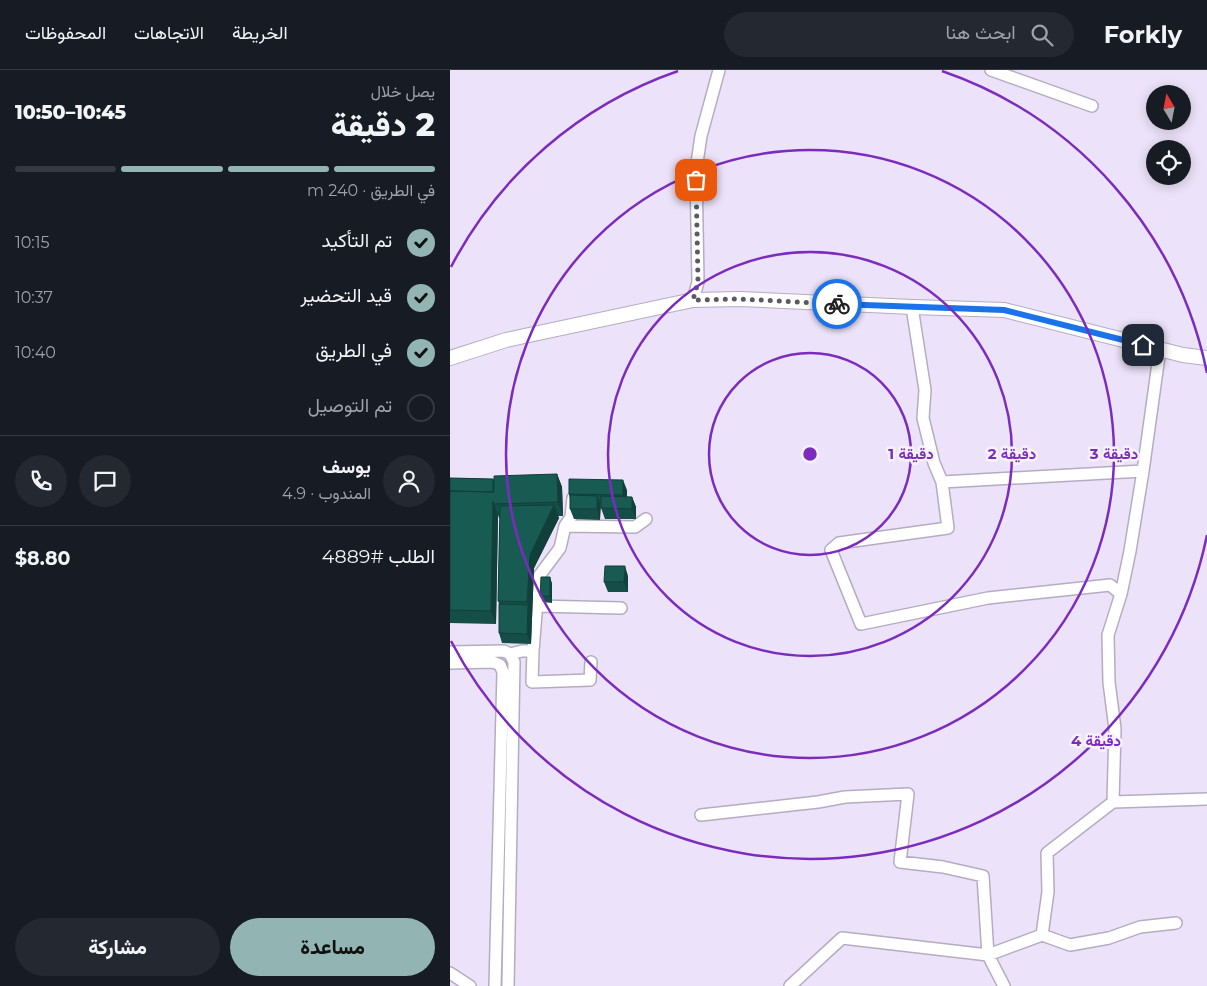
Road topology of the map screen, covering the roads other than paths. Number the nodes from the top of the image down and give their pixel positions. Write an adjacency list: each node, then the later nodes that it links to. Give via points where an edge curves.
1 (719, 70): 4 (street, via 701,136 696,169 698,274)
2 (990, 70): 3 (street)
3 (1092, 106)
4 (693, 300): 5 (main road, via 749,299); 7 (main road, via 514,338)
5 (912, 307): 6 (main road, via 1004,310); 10 (street, via 925,390 923,418 934,464)
6 (1160, 349): 8 (main road); 9 (street)
7 (450, 358)
8 (1207, 358)
9 (1142, 471): 10 (street); 14 (street)
10 (942, 482): 14 (street, via 948,528 839,543 831,550 861,624 988,598 1110,585)
11 (573, 497): 13 (street, via 571,517)
12 (646, 519): 13 (street, via 635,527)
13 (565, 526): 15 (street, via 560,548 539,576)
14 (1121, 594): 23 (street, via 1108,635 1115,729)
15 (537, 606): 16 (street); 17 (street)
16 (621, 608)
17 (533, 651): 19 (street); 20 (street, via 532,682 590,680)
18 (450, 652): 19 (street, via 504,651)
19 (510, 654): 31 (street, via 514,662)
20 (591, 662)
21 (450, 663): 30 (street, via 493,662 503,672)
22 (1207, 800): 23 (street)
23 (1113, 802): 26 (street, via 1047,853 1048,892)
24 (701, 815): 27 (street, via 846,797 908,794 900,862 943,866 984,876)
25 (1176, 922): 26 (street, via 1140,927 1109,938 1070,945)
26 (1042, 935): 27 (street)
27 (988, 955): 32 (street, via 842,938); 33 (street)
28 (450, 973): 29 (street)
29 (470, 986)
30 (495, 986)
31 (508, 986)
32 (790, 986)
33 (1004, 986)

